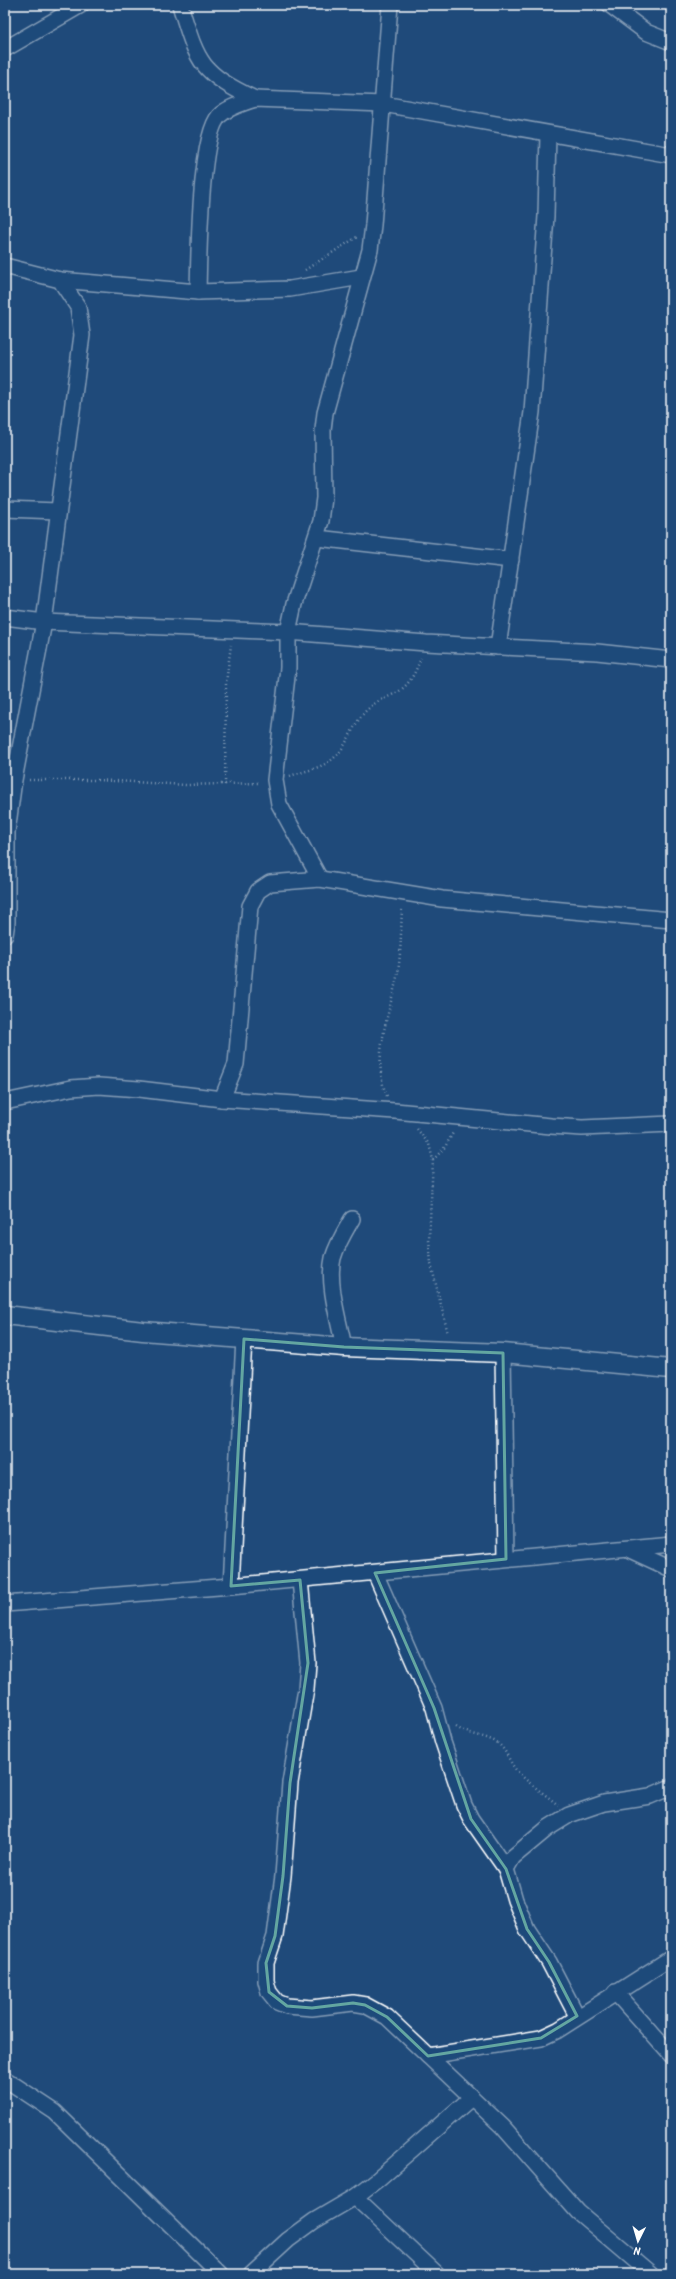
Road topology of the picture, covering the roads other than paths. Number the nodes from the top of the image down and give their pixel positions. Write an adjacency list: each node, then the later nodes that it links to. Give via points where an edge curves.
1 (81, 5): 6 (street)
2 (180, 5): 7 (street, via 192,46 204,67 225,84)
3 (390, 5): 8 (street)
4 (610, 5): 5 (street, via 646,32)
5 (671, 42)
6 (5, 49)
7 (255, 99): 8 (street); 14 (street, via 237,105 219,116 211,134 205,168)
8 (383, 104): 9 (street); 12 (street, via 370,250)
9 (548, 134): 10 (street); 18 (street, via 546,216 532,412)
10 (671, 155)
11 (5, 266): 13 (street)
12 (361, 277): 14 (street, via 290,289); 17 (street, via 348,335 325,413 324,498)
13 (60, 280): 14 (street); 16 (street, via 78,307 82,335 79,373)
14 (198, 292)
15 (5, 509): 16 (street)
16 (58, 511): 20 (street)
17 (317, 538): 18 (street); 21 (street, via 300,584)
18 (511, 560): 22 (street)
19 (5, 617): 20 (street)
20 (44, 622): 21 (street); 26 (street, via 14,780 7,832)
21 (288, 632): 22 (street); 24 (street, via 288,668 275,780 279,804)
22 (498, 647): 23 (street, via 597,652)
23 (671, 660)
24 (320, 878): 25 (street, via 442,899); 27 (street, via 270,883 258,891 250,906 246,928 236,1064)
25 (671, 920)
26 (5, 935)
27 (222, 1099): 28 (street, via 99,1086 71,1088); 29 (street, via 395,1110 582,1128)
28 (5, 1102)
29 (670, 1124)
30 (352, 1219): 33 (street, via 333,1259 332,1279)
31 (5, 1316): 32 (street)
32 (244, 1339): 33 (street); 42 (street)
33 (344, 1347): 34 (street)
34 (502, 1353): 35 (street); 38 (street)
35 (671, 1369)
36 (671, 1544): 37 (street)
37 (628, 1549): 38 (street); 39 (street)
38 (506, 1560): 40 (street)
39 (671, 1569)
40 (375, 1573): 41 (street); 45 (street, via 434,1708 464,1805)
41 (300, 1580): 42 (street); 49 (street, via 308,1663 306,1689 290,1783 282,1884 275,1936 266,1963 266,1981 269,1992 277,2002 287,2006 312,2008 353,2003 365,2005 387,2017)
42 (231, 1586): 43 (street)
43 (5, 1604)
44 (671, 1787): 45 (street, via 650,1796 604,1803 570,1815 548,1828 513,1858)
45 (506, 1869): 48 (street, via 526,1929 549,1962)
46 (671, 1958): 47 (street)
47 (615, 1992): 48 (street); 50 (street)
48 (577, 2016): 49 (street, via 541,2038)
49 (428, 2056): 52 (street)
50 (671, 2056)
51 (5, 2079): 54 (street, via 55,2112)
52 (471, 2098): 53 (street); 57 (street, via 503,2127 578,2212)
53 (355, 2197): 55 (street, via 288,2240); 56 (street)
54 (219, 2273)
55 (251, 2274)
56 (437, 2274)
57 (651, 2274)

